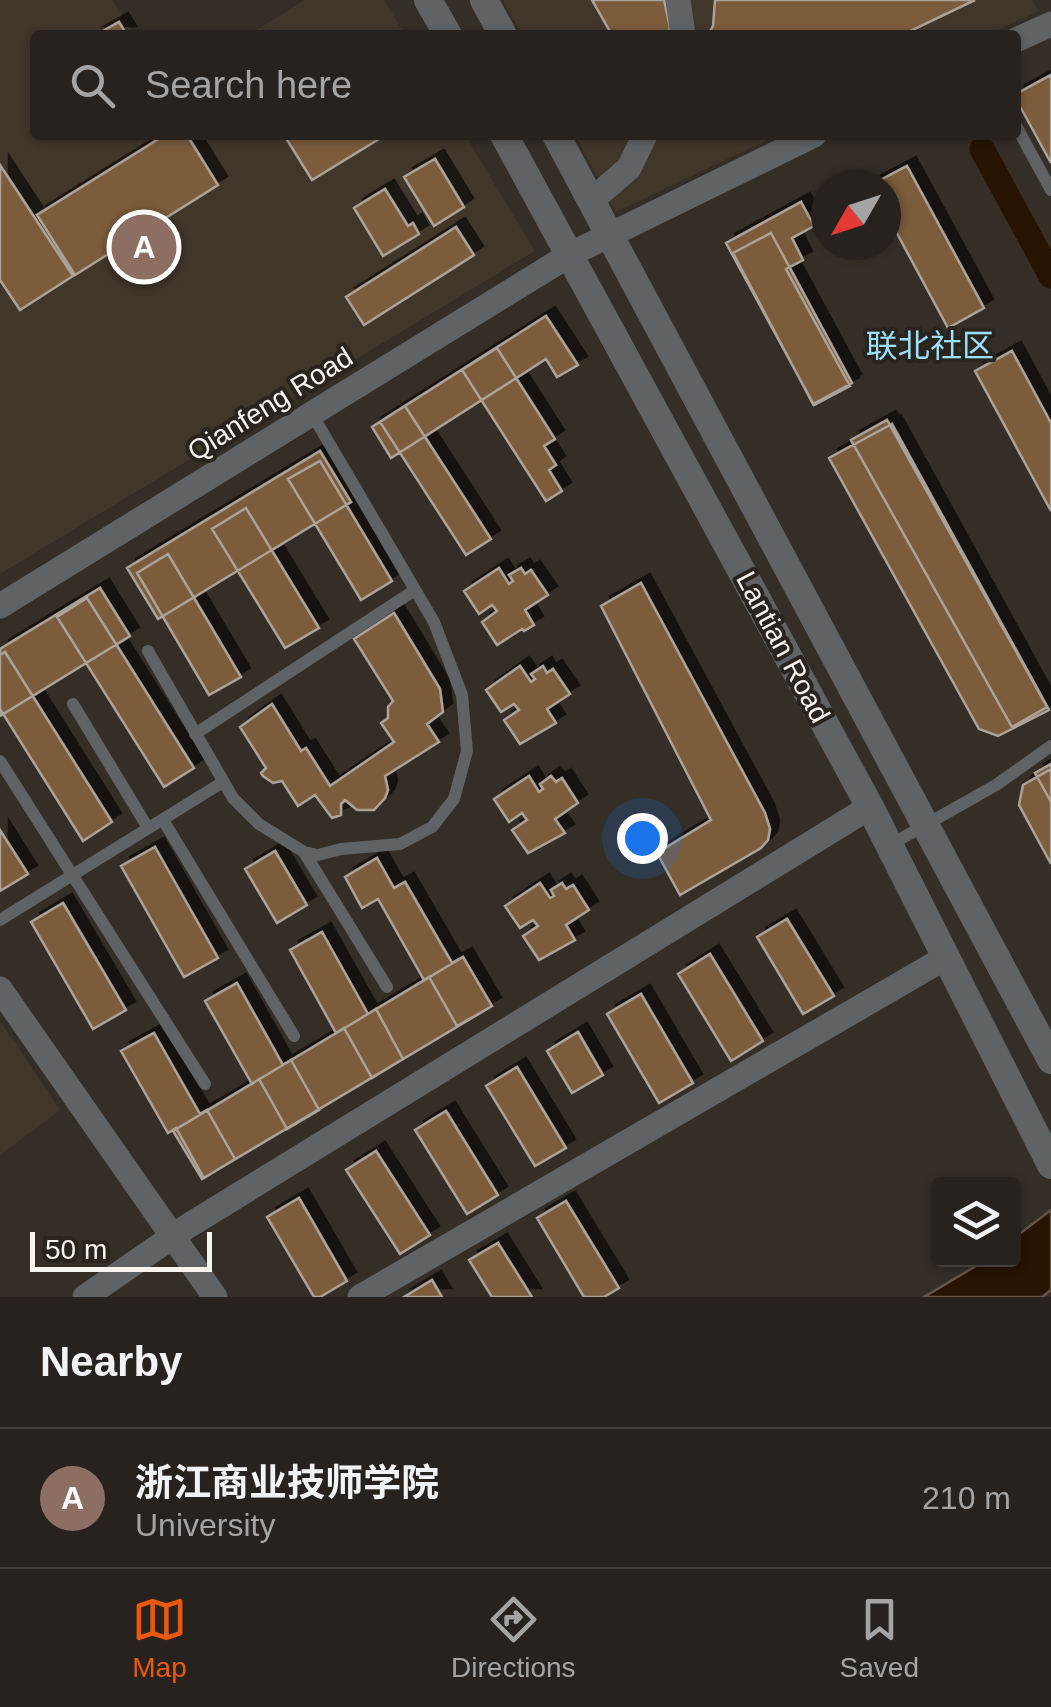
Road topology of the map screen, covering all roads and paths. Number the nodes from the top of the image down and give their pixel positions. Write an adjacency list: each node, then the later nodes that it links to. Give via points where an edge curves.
1 (428, 0): 5 (street)
2 (484, 0): 6 (street)
3 (678, 0): 7 (street)
4 (1051, 24): 8 (street)
5 (445, 30)
6 (500, 30)
7 (683, 30)
8 (1021, 38)
9 (1021, 135): 14 (lane)
10 (507, 140): 17 (street, Lantian Road)
11 (559, 140): 15 (street, Lantian Road)
12 (643, 140): 15 (street, via 630,168)
13 (804, 140): 16 (street, Qianfeng Road)
14 (1051, 190)
15 (590, 201): 16 (street, Lantian Road)
16 (609, 236): 17 (street, Qianfeng Road); 29 (street, Lantian Road)
17 (570, 254): 18 (street, Qianfeng Road); 27 (street, Lantian Road)
18 (312, 414): 19 (lane); 20 (street, Qianfeng Road)
19 (415, 590): 23 (lane); 32 (lane, via 462,694 467,751 454,798 432,828 400,844)
20 (0, 606)
21 (148, 651): 23 (lane)
22 (73, 704): 30 (lane)
23 (195, 734): 26 (lane)
24 (1051, 746): 29 (lane)
25 (0, 761): 33 (lane)
26 (223, 782): 28 (lane); 32 (lane, via 260,824)
27 (870, 807): 31 (street, Lantian Road); 42 (street)
28 (162, 820): 30 (lane); 38 (lane)
29 (926, 827): 31 (lane); 39 (street, Lantian Road)
30 (148, 828): 33 (lane)
31 (888, 846): 35 (street, Lantian Road)
32 (304, 852): 36 (lane)
33 (72, 875): 34 (lane); 40 (lane)
34 (0, 920)
35 (946, 958): 41 (street, Lantian Road); 45 (street)
36 (387, 986)
37 (0, 988): 42 (street)
38 (294, 1036)
39 (1051, 1060)
40 (205, 1084)
41 (1051, 1165)
42 (174, 1236): 43 (street); 44 (street)
43 (84, 1297)
44 (215, 1297)
45 (360, 1297)

